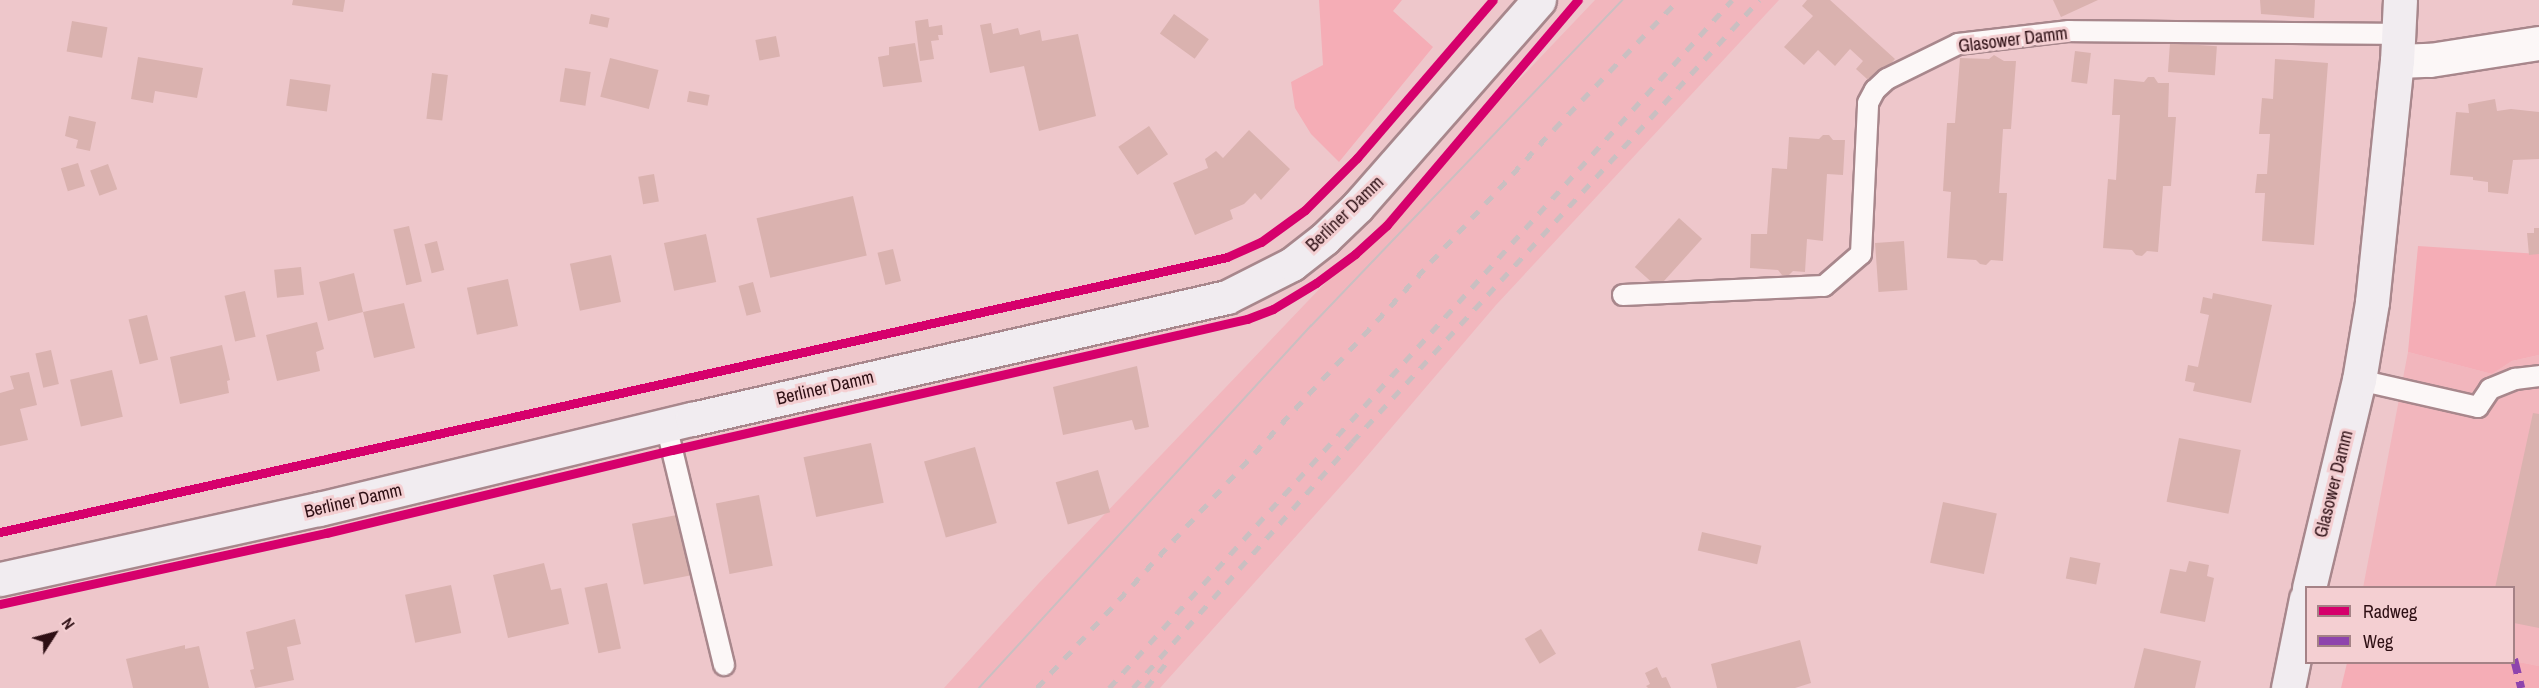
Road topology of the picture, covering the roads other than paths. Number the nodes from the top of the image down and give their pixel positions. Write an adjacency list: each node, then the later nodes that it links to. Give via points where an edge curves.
1 (1539, 0): 8 (main road, Berliner Damm, via 1358,206 1292,264 1259,282 1227,297)
2 (2400, 0): 4 (main road, Glasower Damm)
3 (2539, 43): 4 (street, via 2430,60)
4 (2398, 48): 5 (lane, Glasower Damm, via 2069,31 1958,44 1887,79 1875,90 1868,103 1861,254 1824,286); 7 (main road, Glasower Damm, via 2372,302)
5 (1623, 295)
6 (2539, 376): 7 (lane, via 2515,379 2490,389 2478,407)
7 (2359, 380): 10 (main road, Glasower Damm)
8 (666, 425): 9 (main road, Berliner Damm, via 319,509); 12 (lane)
9 (0, 579)
10 (2309, 586)
11 (2305, 608): 13 (main road)
12 (724, 665)
13 (2288, 688)

